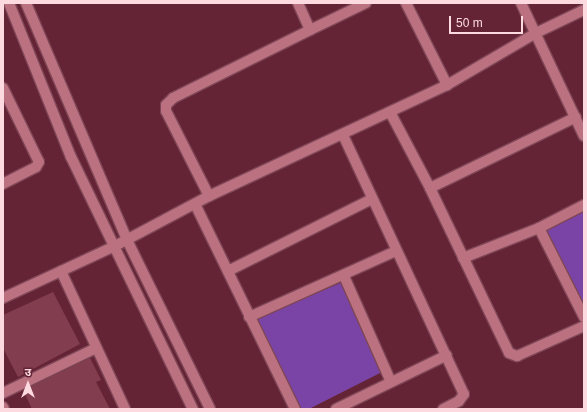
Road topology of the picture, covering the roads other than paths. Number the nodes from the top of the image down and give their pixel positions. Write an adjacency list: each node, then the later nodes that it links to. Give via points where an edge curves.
1 (9, 3): 24 (street, via 71,156)
2 (26, 3): 23 (street)
3 (298, 3): 8 (street)
4 (366, 3): 8 (street)
5 (406, 3): 10 (street)
6 (521, 3): 9 (street)
7 (584, 10): 9 (street)
8 (310, 30): 18 (street, via 173,98 166,105 166,111)
9 (536, 33): 10 (street); 13 (street)
10 (447, 85): 12 (street)
11 (3, 88): 16 (street, via 38,162 36,167)
12 (390, 112): 14 (street); 17 (street)
13 (576, 117): 15 (street); 17 (street)
14 (343, 135): 18 (street); 19 (street)
15 (584, 136)
16 (3, 184)
17 (430, 188): 26 (street)
18 (209, 196): 20 (street)
19 (372, 199): 25 (street); 28 (street)
20 (195, 204): 23 (street); 28 (street)
21 (584, 205): 22 (street)
22 (539, 228): 26 (street); 32 (street)
23 (126, 240): 24 (street); 40 (street)
24 (113, 246): 27 (street); 39 (street)
25 (396, 251): 29 (street); 35 (street)
26 (463, 258): 33 (street, via 507,350 513,356)
27 (61, 271): 30 (street); 34 (street)
28 (228, 271): 31 (street)
29 (344, 276): 31 (street); 36 (street)
30 (3, 298)
31 (248, 317): 41 (street)
32 (584, 317)
33 (584, 326)
34 (96, 348): 37 (street); 38 (street)
35 (447, 355): 36 (street); 43 (street, via 464,394 459,401)
36 (391, 382): 42 (street)
37 (3, 393)
38 (125, 409)
39 (193, 409)
40 (210, 409)
41 (295, 409)
42 (336, 409)
43 (443, 409)

